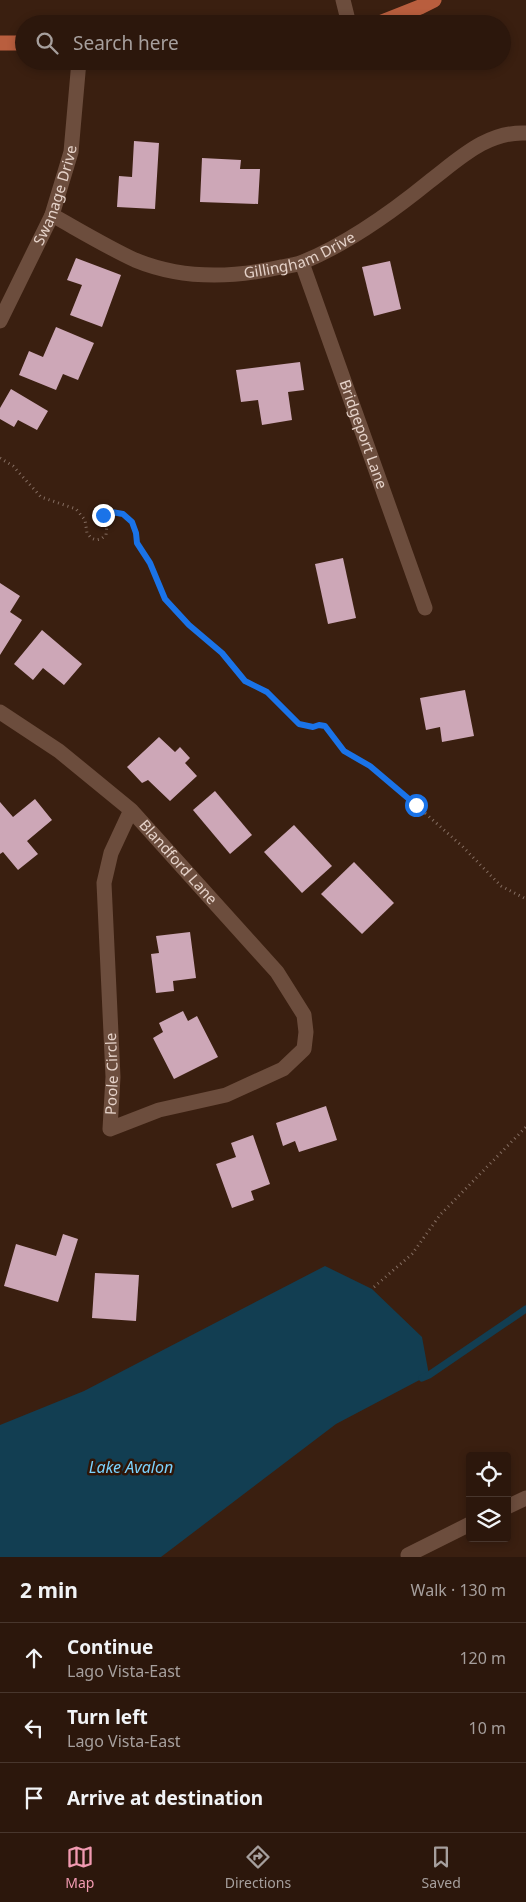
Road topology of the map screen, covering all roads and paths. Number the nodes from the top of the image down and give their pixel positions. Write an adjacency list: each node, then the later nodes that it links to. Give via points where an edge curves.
1 (343, 0): 3 (street)
2 (434, 0): 4 (main road)
3 (347, 15)
4 (400, 15)
5 (0, 42): 6 (main road)
6 (15, 43)
7 (78, 70): 9 (street, Swanage Drive, via 71,152)
8 (526, 133): 10 (street, Gillingham Drive, via 497,136 470,149 366,229)
9 (52, 215): 10 (street, Gillingham Drive, via 136,260 177,272 222,276); 11 (street, Swanage Drive)
10 (302, 262): 13 (street, Bridgeport Lane)
11 (0, 322)
12 (0, 458): 16 (path, via 12,466 40,497 76,510 85,520 87,533 96,540 106,535 103,515 106,511 123,514 132,522 137,543 150,563 165,599 222,653 245,681 267,692 299,724 325,726 344,751 370,766 416,805 464,847 501,886)
13 (425, 608)
14 (0, 712): 15 (street, Blandford Lane, via 59,751)
15 (131, 810): 17 (street, Blandford Lane, via 277,972 304,1014); 17 (street, Poole Circle, via 111,852 104,883 113,1077 110,1129 158,1110 226,1095 283,1069)
16 (526, 899)
17 (304, 1049)
18 (526, 1127): 19 (path, via 440,1214 412,1254)
19 (374, 1287)
20 (526, 1498): 21 (street)
21 (511, 1505)
22 (466, 1526): 23 (street)
23 (408, 1555)

